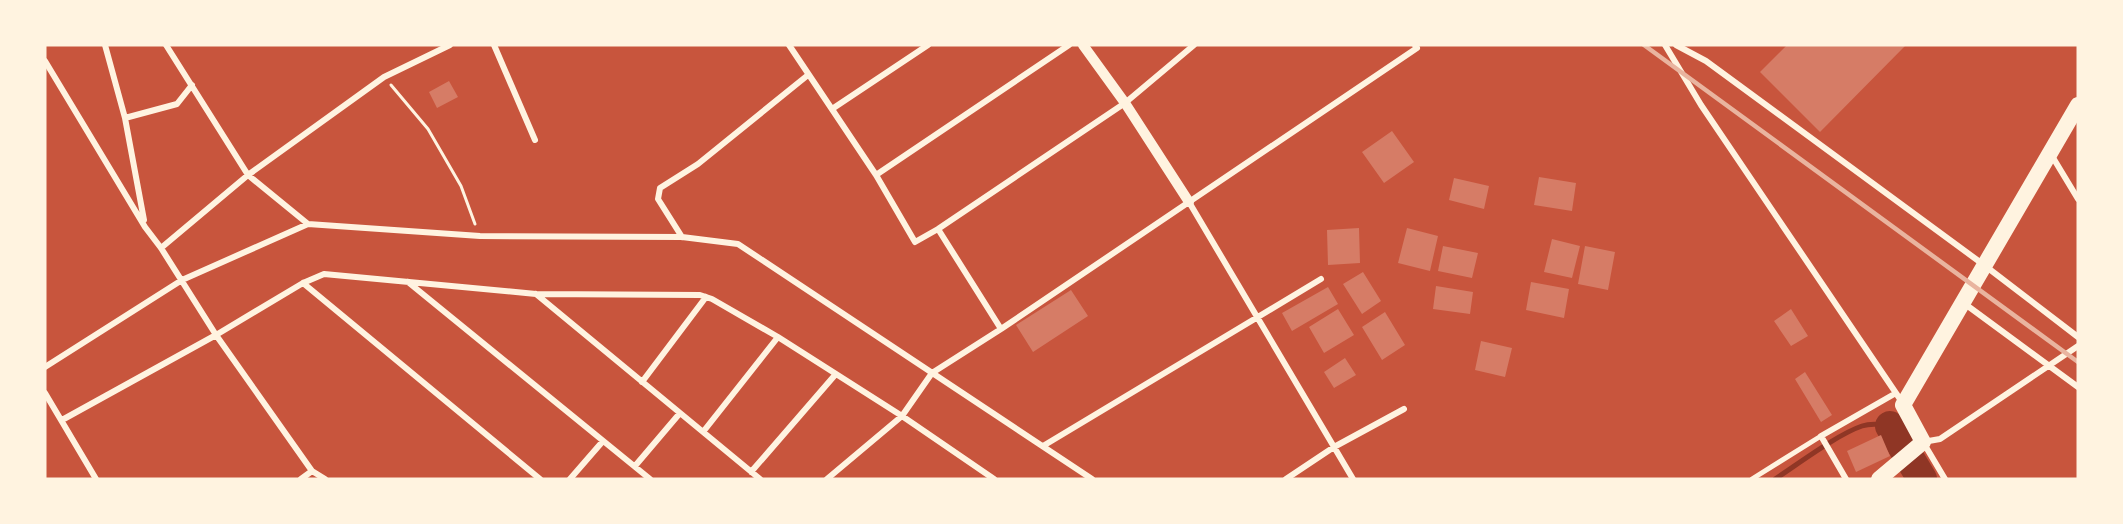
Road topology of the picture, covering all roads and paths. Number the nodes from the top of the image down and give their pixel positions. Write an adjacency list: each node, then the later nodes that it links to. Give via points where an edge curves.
1 (105, 45): 20 (street)
2 (166, 45): 16 (street)
3 (450, 45): 15 (street)
4 (494, 45): 21 (street)
5 (789, 45): 14 (street)
6 (928, 45): 19 (street)
7 (1069, 45): 24 (street)
8 (1083, 45): 17 (street)
9 (1194, 45): 17 (street)
10 (1415, 45): 26 (street, via 1417,48)
11 (1665, 45): 54 (street, via 1701,105)
12 (1676, 45): 33 (street, via 1706,61)
13 (45, 61): 28 (street)
14 (808, 75): 19 (street); 31 (street, via 698,164 660,188 658,199)
15 (384, 76): 23 (street); 30 (path, via 428,129 461,186)
16 (192, 85): 20 (street, via 177,104); 23 (street)
17 (1125, 103): 26 (street); 29 (street)
18 (2078, 105): 22 (highway)
19 (832, 109): 24 (street)
20 (125, 118): 28 (street)
21 (535, 140)
22 (2050, 153): 25 (street); 33 (highway)
23 (248, 175): 27 (street); 32 (street)
24 (876, 175): 29 (street, via 915,242)
25 (2078, 199)
26 (1189, 202): 41 (street); 42 (street)
27 (308, 224): 30 (street); 35 (street)
28 (145, 227): 32 (street)
29 (938, 229): 42 (street)
30 (480, 236): 31 (street)
31 (682, 237): 49 (street, via 738,244)
32 (161, 248): 35 (street)
33 (1984, 265): 40 (highway); 45 (street)
34 (1320, 279): 41 (street)
35 (182, 280): 43 (street); 48 (street)
36 (407, 282): 37 (street, via 324,274); 38 (street); 61 (street)
37 (303, 283): 43 (street); 72 (street)
38 (536, 294): 39 (street); 51 (street)
39 (706, 297): 44 (street); 51 (street)
40 (1962, 302): 47 (street); 54 (highway)
41 (1257, 317): 62 (street); 63 (street)
42 (1000, 329): 49 (street)
43 (216, 335): 58 (street); 66 (street)
44 (778, 337): 50 (street); 59 (street)
45 (2078, 337)
46 (2078, 346): 47 (street)
47 (2049, 366): 52 (street); 64 (street, via 1940,439)
48 (45, 367)
49 (932, 373): 57 (street); 62 (street)
50 (835, 375): 57 (street); 67 (street)
51 (642, 382): 56 (street)
52 (2078, 387)
53 (45, 393): 58 (street)
54 (1900, 399): 60 (street); 64 (highway)
55 (1404, 410): 63 (street)
56 (680, 412): 59 (street); 65 (street)
57 (902, 416): 76 (street); 77 (street)
58 (62, 420): 69 (street)
59 (703, 432): 67 (street)
60 (1821, 436): 81 (street); 82 (street)
61 (603, 441): 65 (street); 73 (street)
62 (1043, 446): 78 (street)
63 (1334, 447): 79 (street); 80 (street)
64 (1917, 447): 68 (highway); 83 (street)
65 (635, 466): 74 (street)
66 (312, 471): 70 (street); 71 (street)
67 (751, 472): 75 (street)
68 (1884, 475)
69 (96, 479)
70 (301, 479)
71 (325, 479)
72 (540, 479)
73 (570, 479)
74 (650, 479)
75 (760, 479)
76 (827, 479)
77 (994, 479)
78 (1092, 479)
79 (1286, 479)
80 (1353, 479)
81 (1752, 479)
82 (1846, 479)
83 (1945, 479)

